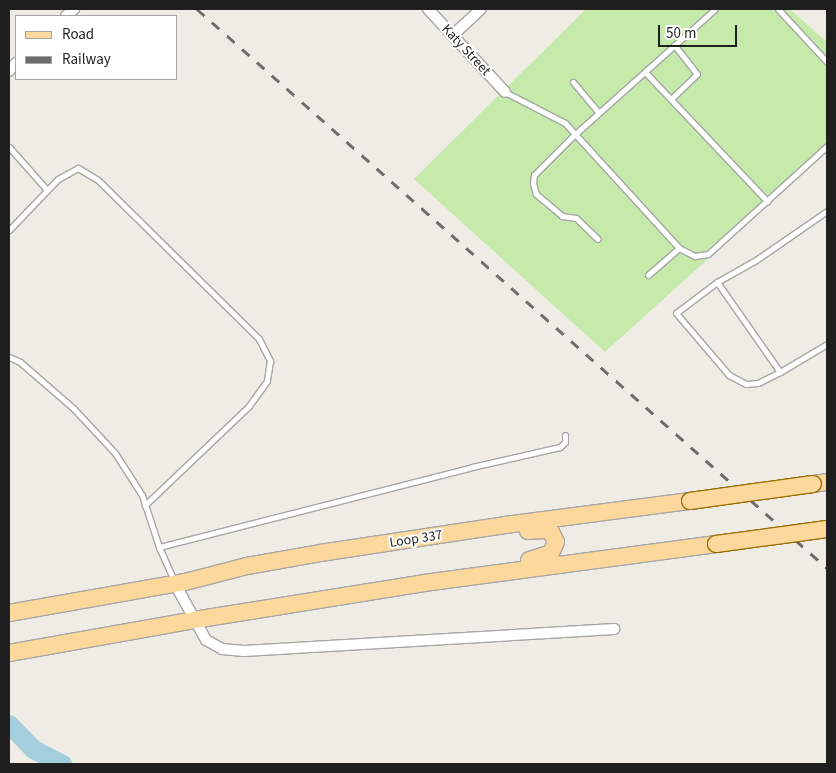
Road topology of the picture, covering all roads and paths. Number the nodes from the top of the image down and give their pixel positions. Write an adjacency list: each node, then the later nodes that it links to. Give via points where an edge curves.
1 (428, 9): 5 (street, Katy Street)
2 (481, 9): 5 (street)
3 (715, 9): 6 (lane)
4 (778, 9): 7 (lane)
5 (453, 36): 10 (street, Katy Street)
6 (674, 45): 8 (lane); 11 (lane, via 697,74)
7 (827, 62)
8 (644, 72): 11 (lane); 12 (lane)
9 (573, 82): 12 (lane)
10 (505, 92): 13 (lane, via 565,123)
11 (671, 100): 17 (lane)
12 (599, 113): 13 (lane)
13 (575, 134): 20 (lane, via 534,175 533,182 536,194 542,200 562,216 576,218); 21 (lane)
14 (827, 146): 17 (lane)
15 (9, 147): 16 (lane)
16 (47, 190): 19 (lane); 29 (lane, via 58,179 78,168 98,180 259,339 270,361 267,380 250,406)
17 (767, 201): 21 (lane, via 708,254 695,256)
18 (827, 211): 23 (lane, via 756,260)
19 (9, 230)
20 (598, 239)
21 (679, 248): 22 (lane)
22 (648, 275)
23 (717, 282): 26 (lane); 26 (lane, via 676,313 729,375 746,384 758,383)
24 (827, 344): 26 (lane)
25 (9, 357): 29 (lane, via 20,362 74,409 115,453)
26 (780, 372)
27 (565, 435): 31 (lane, via 565,442 560,447)
28 (820, 483): 32 (main road, Loop 337, bridge)
29 (145, 505): 31 (lane)
30 (827, 529): 34 (main road, bridge)
31 (159, 547): 33 (lane)
32 (320, 553): 33 (main road, Loop 337, via 246,566); 34 (main road, via 376,552 538,530 551,532 556,542 555,548 545,557 382,581)
33 (175, 584): 35 (main road, Loop 337); 36 (street)
34 (326, 598): 36 (main road)
35 (9, 613)
36 (194, 620): 37 (street, via 206,640 222,649 244,651); 38 (main road)
37 (614, 629)
38 (16, 652)

